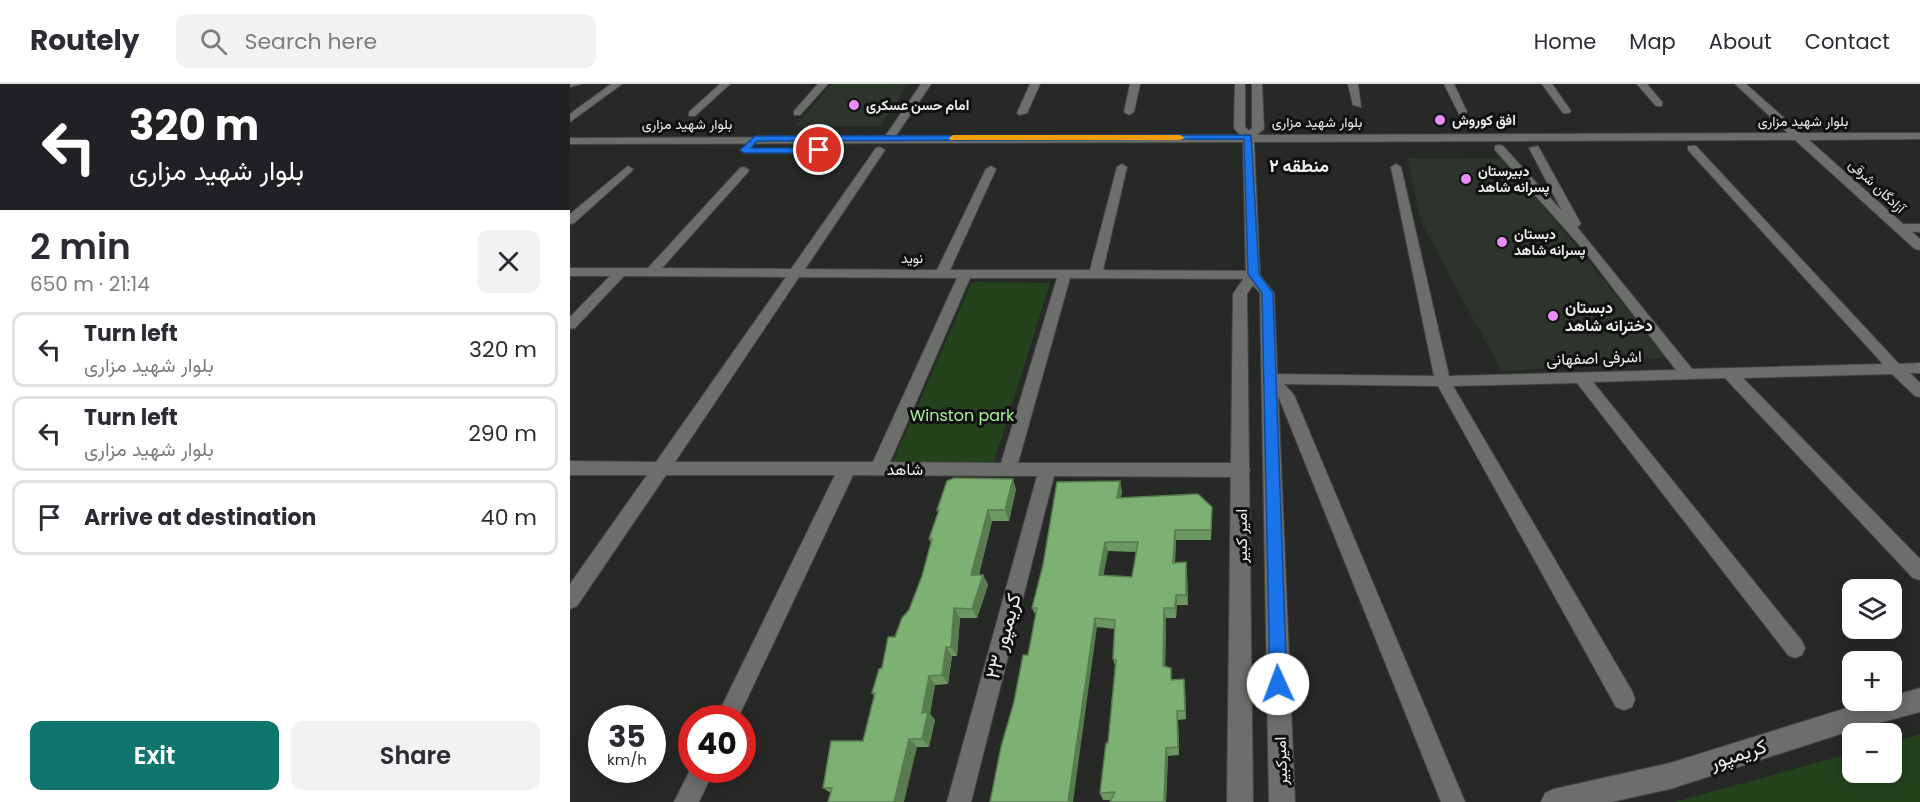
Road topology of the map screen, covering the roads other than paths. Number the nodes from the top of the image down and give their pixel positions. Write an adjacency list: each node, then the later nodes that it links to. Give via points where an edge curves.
1 (570, 84): 2 (street)
2 (576, 84)
3 (616, 84): 25 (main road)
4 (725, 84): 24 (street)
5 (823, 84): 22 (street)
6 (926, 84): 32 (street)
7 (1035, 84): 23 (street)
8 (1135, 84): 20 (street)
9 (1240, 84): 31 (main road, via 1240,128)
10 (1257, 84): 31 (main road, امیرکبیر, via 1258,129)
11 (1353, 84): 18 (street)
12 (1449, 84): 21 (street)
13 (1547, 84): 19 (street)
14 (1642, 84): 17 (street)
15 (1740, 84): 26 (main road, آزادگان شرقی)
16 (1757, 84): 30 (main road, via 1795,117)
17 (1659, 104)
18 (1358, 105)
19 (1566, 111)
20 (1129, 112)
21 (1462, 112)
22 (797, 113)
23 (1022, 113)
24 (692, 114)
25 (570, 119)
26 (1798, 136): 30 (main road, آزادگان شرقی); 31 (main road, بلوار شهید مزاری)
27 (1920, 136): 30 (main road, بلوار شهید مزاری)
28 (755, 139): 29 (main road, بلوار شهید مزاری); 32 (main road, بلوار شهید مزاری); 37 (main road)
29 (570, 141)
30 (1815, 142): 35 (main road, بلوار شهید مزاری); 36 (main road, بلوار شهید مزاری); 45 (main road, آزادگان شرقی)
31 (1249, 143): 32 (main road, بلوار شهید مزاری); 33 (main road, بلوار شهید مزاری); 57 (main road, امیرکبیر)
32 (884, 144): 37 (main road, بلوار شهید مزاری); 52 (street)
33 (1499, 148): 34 (main road, بلوار شهید مزاری); 47 (street)
34 (1534, 148): 35 (main road, بلوار شهید مزاری); 47 (street)
35 (1692, 148): 59 (street)
36 (1920, 148)
37 (744, 150): 38 (main road, بلوار شهید مزاری)
38 (570, 152)
39 (1396, 167): 65 (street)
40 (1122, 168): 56 (street)
41 (628, 169): 44 (street)
42 (992, 169): 53 (street)
43 (744, 170): 51 (street)
44 (570, 220)
45 (1901, 228): 46 (street); 48 (main road, آزادگان شرقی)
46 (1920, 228)
47 (1587, 246): 62 (street)
48 (1920, 246)
49 (570, 272): 50 (street, نوید)
50 (621, 272): 51 (street, نوید); 58 (street)
51 (651, 273): 52 (street, نوید)
52 (795, 273): 53 (street, نوید); 68 (street)
53 (942, 273): 54 (street, نوید)
54 (966, 273): 55 (street, نوید); 70 (street)
55 (1065, 274): 56 (street, نوید); 71 (street)
56 (1096, 274): 57 (street, نوید)
57 (1253, 274): 64 (main road, امیرکبیر, via 1267,293); 73 (main road, امیر کبیر, via 1240,294)
58 (570, 325)
59 (1895, 368): 60 (street, اشرفی اصفهانی); 61 (street, اشرفی اصفهانی); 66 (street)
60 (1920, 368)
61 (1728, 372): 62 (street, اشرفی اصفهانی); 74 (street)
62 (1687, 373): 63 (street, اشرفی اصفهانی)
63 (1580, 376): 65 (street, اشرفی اصفهانی); 76 (street)
64 (1269, 379): 65 (street, اشرفی اصفهانی); 84 (main road, امیرکبیر); 85 (street, via 1286,395)
65 (1443, 381): 77 (street)
66 (1920, 392)
67 (570, 468): 68 (street, شاهد)
68 (661, 468): 69 (street, شاهد); 75 (street)
69 (847, 469): 70 (street, شاهد); 79 (street)
70 (879, 469): 71 (street, شاهد)
71 (1007, 470): 72 (street, شاهد)
72 (1047, 470): 73 (street, شاهد); 82 (street, کریمپور ۲۳)
73 (1241, 470): 83 (main road, امیر کبیر)
74 (1920, 572)
75 (575, 593)
76 (1795, 648)
77 (1624, 699)
78 (1920, 700): 86 (main road, کریمپور, via 1853,717 1670,776)
79 (733, 705)
80 (696, 783): 81 (street)
81 (686, 802)
82 (959, 802)
83 (1240, 802)
84 (1282, 802)
85 (1452, 802)
86 (1554, 802)

